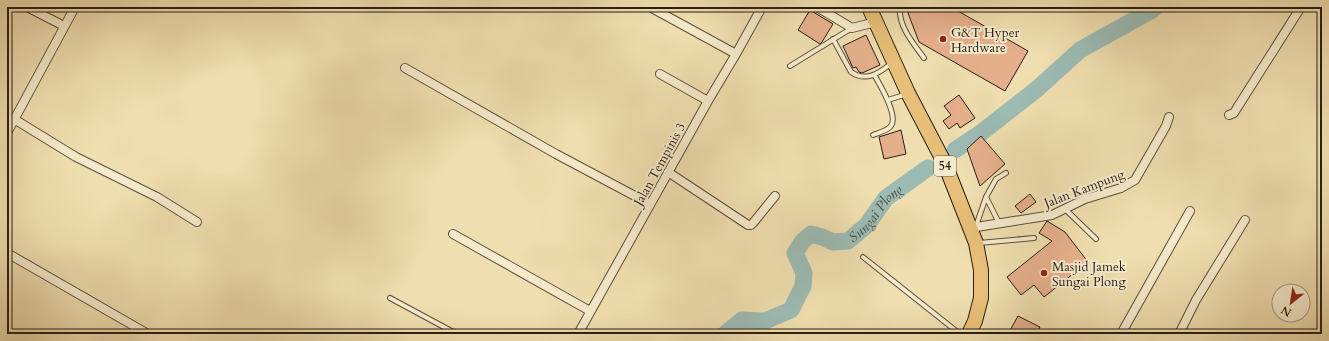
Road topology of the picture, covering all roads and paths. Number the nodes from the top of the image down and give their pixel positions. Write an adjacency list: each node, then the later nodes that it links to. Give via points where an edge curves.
1 (28, 7): 10 (street)
2 (75, 7): 10 (street)
3 (650, 7): 13 (street)
4 (762, 7): 13 (street, Jalan Tempinis 3)
5 (817, 7): 11 (street)
6 (868, 7): 9 (highway, 54)
7 (900, 7): 14 (lane, via 899,14 907,34)
8 (1301, 7): 23 (street, via 1234,113)
9 (876, 22): 11 (street); 15 (highway, 54)
10 (64, 26): 25 (street)
11 (852, 28): 12 (lane)
12 (834, 39): 16 (lane); 19 (lane, via 852,72 861,77)
13 (736, 54): 22 (street, Jalan Tempinis 3)
14 (924, 58)
15 (894, 62): 19 (lane); 20 (highway, 54)
16 (790, 66)
17 (405, 68): 32 (street)
18 (660, 74): 22 (street)
19 (875, 76): 21 (lane)
20 (908, 93): 21 (lane); 38 (highway, 54)
21 (888, 100): 27 (lane, via 892,124)
22 (708, 101): 28 (street, Jalan Tempinis 3)
23 (1229, 115)
24 (1169, 117): 33 (street, Jalan Kampung, via 1135,180)
25 (14, 119): 26 (street); 36 (street, via 76,157 157,197)
26 (7, 133)
27 (873, 135)
28 (668, 172): 30 (street, via 748,225 753,223); 32 (street, Jalan Tempinis 3)
29 (1006, 173): 31 (lane, via 996,179)
30 (775, 196)
31 (986, 197): 37 (lane); 38 (lane)
32 (650, 204): 46 (street, Jalan Tempinis 3)
33 (1065, 209): 37 (street, Jalan Kampung, via 1052,216); 41 (lane)
34 (1190, 211): 51 (street)
35 (1245, 220): 52 (street, via 1196,300)
36 (197, 222)
37 (999, 223): 38 (street, Jalan Kampung)
38 (973, 227): 42 (highway, 54)
39 (453, 234): 46 (street)
40 (1034, 238): 42 (lane)
41 (1096, 239)
42 (976, 243): 50 (highway, 54, via 981,298 975,321)
43 (7, 253): 47 (street)
44 (863, 257): 50 (lane)
45 (390, 298): 48 (lane)
46 (590, 311): 49 (street, Jalan Tempinis 3)
47 (148, 334)
48 (457, 334)
49 (578, 334)
50 (968, 334)
51 (1121, 334)
52 (1179, 334)

